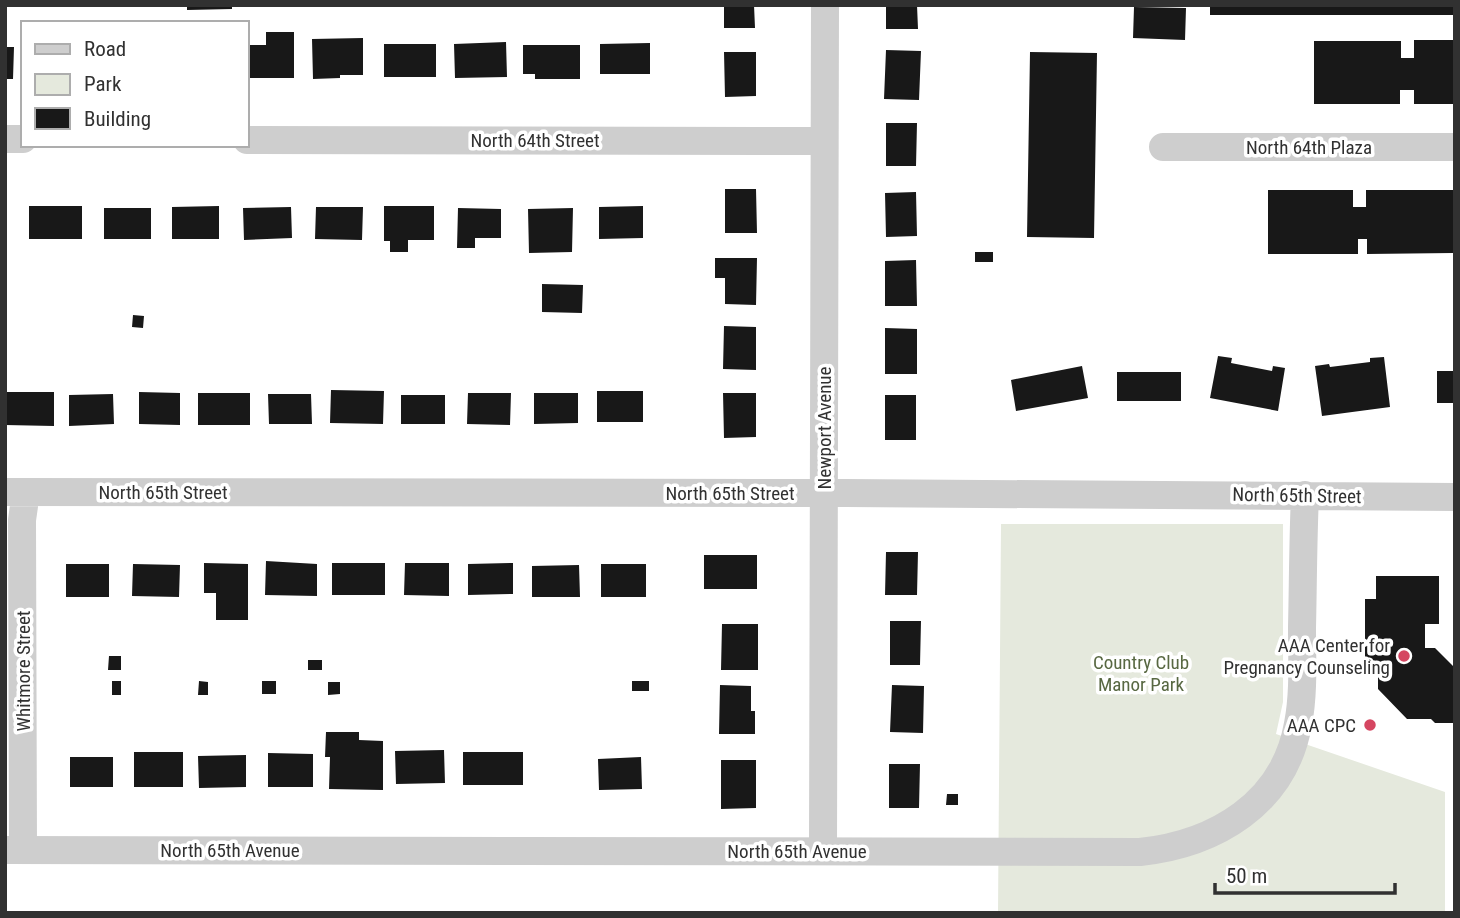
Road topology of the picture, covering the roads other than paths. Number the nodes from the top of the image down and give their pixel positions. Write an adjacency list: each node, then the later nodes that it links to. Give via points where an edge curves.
1 (825, 5): 3 (street, Newport Avenue)
2 (248, 139): 3 (street, North 64th Street)
3 (824, 141): 7 (street, Newport Avenue)
4 (1163, 147): 5 (street, North 64th Plaza)
5 (1455, 147)
6 (16, 492): 7 (street, North 65th Street); 10 (street, Whitmore Street, via 22,520)
7 (824, 493): 8 (street, North 65th Street); 11 (street, Newport Avenue)
8 (1305, 495): 9 (street, North 65th Street); 11 (street, North 65th Avenue, via 1298,724 1278,776 1239,818 1181,846 1140,852)
9 (1455, 497)
10 (14, 850): 11 (street, North 65th Avenue)
11 (823, 851)

